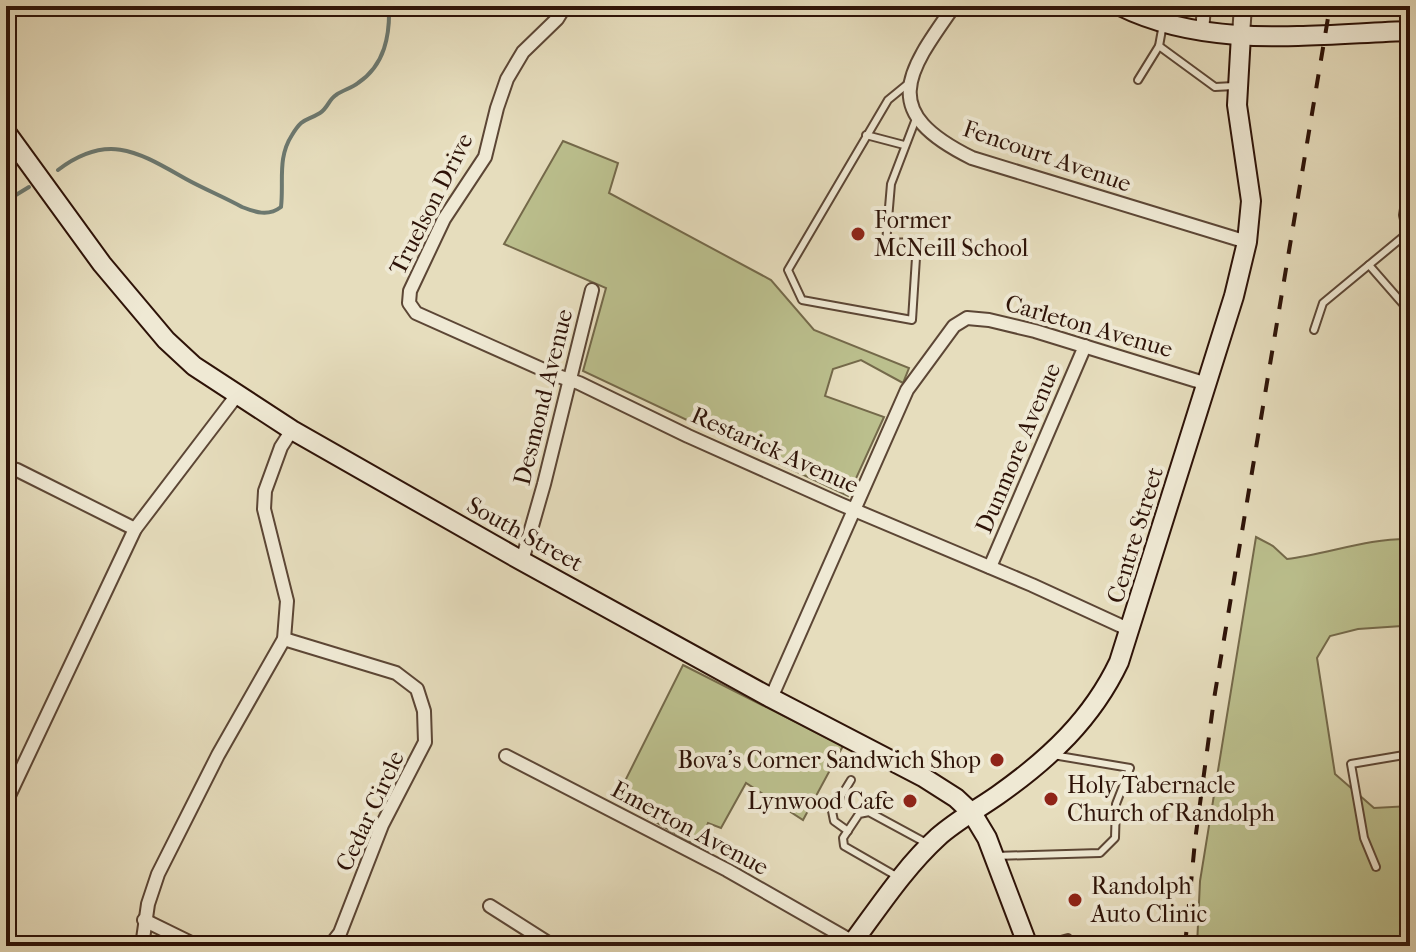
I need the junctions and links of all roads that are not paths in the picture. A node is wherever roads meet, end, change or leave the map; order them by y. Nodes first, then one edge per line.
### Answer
1 (565, 6) edge
2 (954, 6) edge
3 (1120, 6) edge
4 (1204, 6) edge
5 (1243, 6) edge
6 (1163, 24) junction
7 (1410, 31) edge
8 (1202, 33) junction
9 (1241, 35) junction
10 (1159, 46) junction
11 (1138, 80) dead end
12 (910, 82) junction
13 (1237, 86) junction
14 (917, 116) junction
15 (6, 132) edge
16 (866, 135) junction
17 (904, 145) junction
18 (1410, 191) edge
19 (1410, 231) edge
20 (1247, 242) junction
21 (1369, 265) junction
22 (592, 290) dead end
23 (409, 303) joint
24 (1410, 312) edge
25 (1314, 330) dead end
26 (1085, 346) junction
27 (570, 380) junction
28 (1207, 384) junction
29 (237, 395) junction
30 (292, 430) junction
31 (6, 467) edge
32 (853, 510) junction
33 (135, 529) junction
34 (522, 561) junction
35 (990, 567) junction
36 (1130, 630) junction
37 (284, 639) junction
38 (771, 698) junction
39 (1049, 754) junction
40 (1410, 754) edge
41 (506, 756) dead end
42 (851, 780) dead end
43 (6, 802) edge
44 (972, 813) junction
45 (848, 831) junction
46 (930, 845) junction
47 (995, 856) junction
48 (1376, 867) dead end
49 (901, 879) junction
50 (490, 906) dead end
51 (144, 920) junction
52 (851, 944) edge
53 (142, 946) edge
54 (197, 946) edge
55 (330, 946) edge
56 (553, 946) edge
57 (1028, 946) edge
58 (1039, 946) edge
59 (1070, 946) edge

1 - 23 street, Truelson Drive
2 - 12 street
3 - 6 main road
4 - 8 street
5 - 9 street
6 - 8 main road
6 - 10 lane
7 - 9 main road
8 - 9 main road
9 - 13 main road, Centre Street
10 - 11 lane
10 - 13 lane
12 - 14 street
12 - 16 lane
13 - 20 main road, Centre Street
14 - 17 lane
14 - 20 street, Fencourt Avenue
15 - 29 main road, South Street
16 - 17 lane
16 - 17 lane
18 - 19 street
19 - 21 lane
20 - 28 main road, Centre Street
21 - 24 lane
21 - 25 lane
22 - 27 street, Desmond Avenue
23 - 27 street, Restarick Avenue
26 - 28 street, Carleton Avenue
26 - 32 street, Carleton Avenue
26 - 35 street, Dunmore Avenue
27 - 32 street, Restarick Avenue
27 - 34 street, Desmond Avenue
28 - 36 main road, Centre Street
29 - 30 main road, South Street
29 - 33 street
30 - 34 main road, South Street
30 - 37 street
31 - 33 street
32 - 35 street, Restarick Avenue
32 - 38 street
33 - 43 street
34 - 38 main road, South Street
35 - 36 street, Restarick Avenue
36 - 39 main road, Centre Street
37 - 51 street
37 - 55 street, Cedar Circle
38 - 44 main road, South Street
39 - 44 main road, Centre Street
39 - 47 lane
40 - 48 lane
41 - 52 street, Emerton Avenue
42 - 45 lane
44 - 46 main road, Centre Street
44 - 47 main road, South Street
45 - 46 lane
45 - 49 lane
46 - 49 main road, Centre Street
47 - 57 main road, South Street
49 - 52 main road, Centre Street
50 - 56 street
51 - 53 street
51 - 54 street
58 - 59 lane

